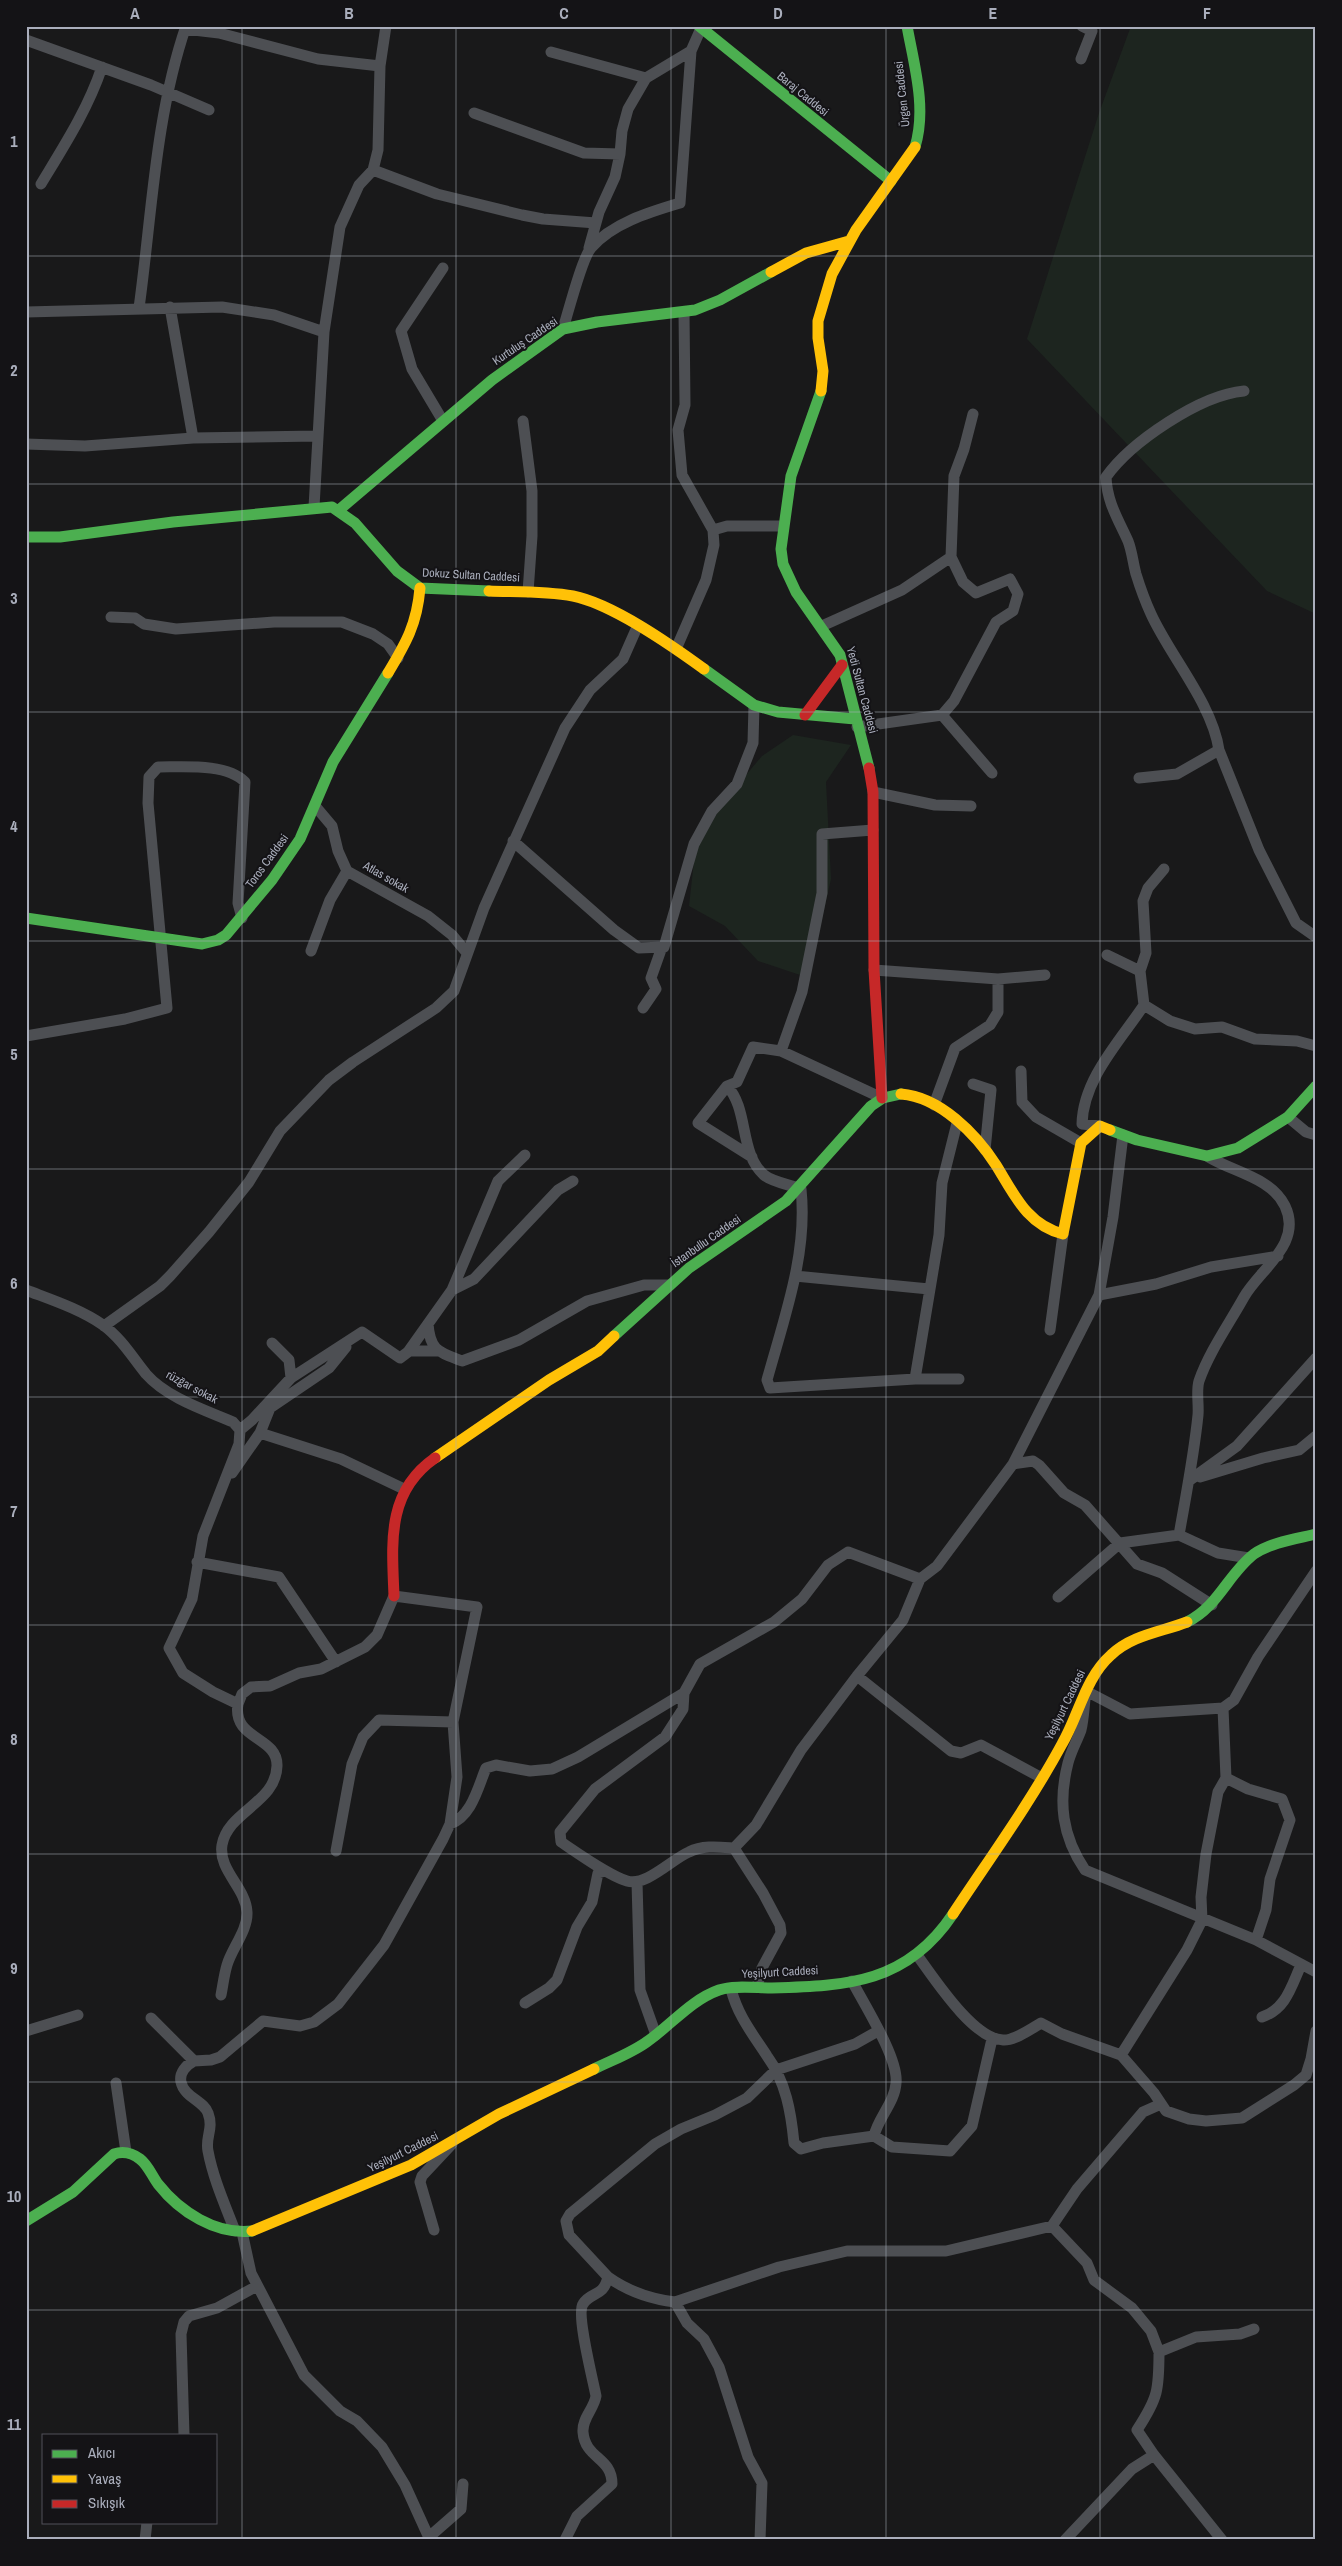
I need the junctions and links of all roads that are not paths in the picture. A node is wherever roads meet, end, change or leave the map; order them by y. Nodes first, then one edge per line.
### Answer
1 (386, 26) edge
2 (907, 26) edge
3 (186, 27) edge
4 (700, 27) edge
5 (1090, 28) edge
6 (26, 40) edge
7 (691, 51) junction
8 (551, 52) dead end
9 (1081, 60) dead end
10 (380, 66) junction
11 (102, 67) junction
12 (646, 78) junction
13 (168, 93) junction
14 (209, 110) dead end
15 (474, 113) dead end
16 (620, 154) junction
17 (373, 170) junction
18 (891, 181) junction
19 (41, 184) dead end
20 (596, 223) junction
21 (849, 241) junction
22 (589, 249) junction
23 (443, 268) dead end
24 (170, 307) junction
25 (139, 308) junction
26 (26, 312) edge
27 (684, 312) junction
28 (564, 329) junction
29 (324, 332) junction
30 (1244, 391) dead end
31 (973, 414) dead end
32 (523, 421) dead end
33 (443, 422) junction
34 (318, 436) junction
35 (193, 438) junction
36 (26, 444) edge
37 (314, 507) junction
38 (339, 510) junction
39 (782, 526) junction
40 (713, 530) junction
41 (26, 537) edge
42 (951, 558) junction
43 (420, 588) junction
44 (528, 592) junction
45 (111, 617) dead end
46 (638, 625) junction
47 (824, 626) junction
48 (676, 649) junction
49 (398, 658) junction
50 (842, 665) junction
51 (754, 705) junction
52 (942, 714) junction
53 (805, 715) junction
54 (856, 723) junction
55 (1219, 750) junction
56 (992, 773) dead end
57 (1139, 778) dead end
58 (873, 792) junction
59 (971, 806) dead end
60 (316, 807) junction
61 (873, 830) junction
62 (513, 841) junction
63 (1164, 869) dead end
64 (347, 871) junction
65 (26, 918) edge
66 (242, 918) junction
67 (160, 936) junction
68 (1316, 937) edge
69 (662, 947) junction
70 (311, 951) dead end
71 (467, 952) junction
72 (1107, 955) dead end
73 (874, 970) junction
74 (1140, 971) junction
75 (1045, 975) dead end
76 (998, 980) junction
77 (1144, 1005) junction
78 (643, 1008) dead end
79 (26, 1036) edge
80 (1316, 1046) edge
81 (781, 1051) junction
82 (1021, 1071) dead end
83 (973, 1084) dead end
84 (727, 1086) junction
85 (1316, 1086) edge
86 (882, 1098) junction
87 (934, 1105) junction
88 (1288, 1117) junction
89 (957, 1123) junction
90 (1100, 1126) junction
91 (1122, 1135) junction
92 (1316, 1135) edge
93 (1081, 1143) junction
94 (985, 1150) junction
95 (525, 1155) dead end
96 (1207, 1156) junction
97 (752, 1157) junction
98 (573, 1181) dead end
99 (801, 1189) junction
100 (1063, 1234) junction
101 (1278, 1256) junction
102 (795, 1276) junction
103 (669, 1285) junction
104 (929, 1289) junction
105 (26, 1290) edge
106 (452, 1290) junction
107 (1099, 1295) junction
108 (428, 1324) junction
109 (104, 1326) junction
110 (1050, 1330) dead end
111 (352, 1339) junction
112 (272, 1343) dead end
113 (409, 1350) junction
114 (438, 1352) junction
115 (1316, 1358) edge
116 (290, 1378) junction
117 (915, 1379) junction
118 (958, 1379) dead end
119 (240, 1430) junction
120 (260, 1433) junction
121 (1316, 1436) edge
122 (1013, 1464) junction
123 (1190, 1480) junction
124 (404, 1489) junction
125 (220, 1490) junction
126 (1186, 1495) junction
127 (1316, 1534) edge
128 (1179, 1535) junction
129 (1120, 1543) junction
130 (1250, 1558) junction
131 (197, 1562) junction
132 (1316, 1571) edge
133 (920, 1579) junction
134 (394, 1596) junction
135 (1058, 1597) dead end
136 (1212, 1604) junction
137 (336, 1662) junction
138 (856, 1676) junction
139 (1086, 1691) junction
140 (684, 1692) junction
141 (238, 1704) junction
142 (1223, 1708) junction
143 (453, 1722) junction
144 (1042, 1778) junction
145 (1226, 1778) junction
146 (450, 1824) junction
147 (734, 1848) junction
148 (336, 1851) dead end
149 (606, 1870) junction
150 (637, 1882) junction
151 (1202, 1920) junction
152 (1256, 1940) junction
153 (917, 1955) junction
154 (1301, 1965) junction
155 (1316, 1972) edge
156 (852, 1981) junction
157 (757, 1987) junction
158 (731, 1988) junction
159 (221, 1995) dead end
160 (525, 2003) dead end
161 (78, 2015) dead end
162 (1262, 2017) dead end
163 (151, 2018) dead end
164 (26, 2031) edge
165 (878, 2031) junction
166 (1316, 2031) edge
167 (656, 2035) junction
168 (992, 2039) junction
169 (1120, 2055) junction
170 (194, 2060) junction
171 (776, 2070) junction
172 (116, 2083) dead end
173 (1161, 2104) junction
174 (874, 2136) junction
175 (454, 2141) junction
176 (126, 2152) junction
177 (26, 2221) edge
178 (1052, 2226) junction
179 (434, 2230) dead end
180 (239, 2231) junction
181 (608, 2277) junction
182 (257, 2286) junction
183 (675, 2302) junction
184 (1254, 2329) dead end
185 (1159, 2352) junction
186 (184, 2434) edge
187 (1154, 2455) junction
188 (463, 2484) dead end
189 (147, 2524) edge
190 (430, 2538) edge
191 (145, 2540) edge
192 (565, 2540) edge
193 (760, 2540) edge
194 (1065, 2540) edge
195 (1222, 2540) edge

1 - 10 street
2 - 18 street, Ürgen Caddesi
3 - 10 street
3 - 13 street
4 - 7 street
4 - 18 street, Baraj Caddesi
5 - 9 street
6 - 11 street
7 - 12 street
7 - 22 street
8 - 12 street
10 - 17 street
11 - 13 street
11 - 19 street
12 - 16 street
13 - 14 street
13 - 25 street
15 - 16 street
16 - 20 street
17 - 20 street
17 - 29 street
18 - 21 street, Yedi Sultan Caddesi
20 - 22 street
21 - 27 street, Kurtuluş Caddesi
21 - 39 street, Yedi Sultan Caddesi
22 - 28 street
23 - 33 street
24 - 25 street
24 - 29 street
24 - 35 street
25 - 26 street
27 - 28 street, Kurtuluş Caddesi
27 - 40 street
28 - 33 street, Kurtuluş Caddesi
29 - 34 street
30 - 55 street
31 - 42 street
32 - 44 street
33 - 38 street, Kurtuluş Caddesi
34 - 35 street
34 - 37 street
35 - 36 street
37 - 38 street
37 - 41 street
38 - 43 street, Dokuz Sultan Caddesi
39 - 40 street
39 - 47 street, Yedi Sultan Caddesi
40 - 48 street
42 - 47 street
42 - 52 street
43 - 44 street, Dokuz Sultan Caddesi
43 - 49 street, Toros Caddesi
44 - 46 street, Dokuz Sultan Caddesi
45 - 49 street
46 - 48 street, Dokuz Sultan Caddesi
46 - 62 street
47 - 50 street, Yedi Sultan Caddesi
48 - 51 street, Dokuz Sultan Caddesi
49 - 60 street, Toros Caddesi
50 - 53 street
50 - 54 street, Yedi Sultan Caddesi
51 - 53 street, Dokuz Sultan Caddesi
51 - 69 street
52 - 54 street
52 - 56 street
53 - 54 street, Dokuz Sultan Caddesi
54 - 58 street, Yedi Sultan Caddesi
55 - 57 street
55 - 68 street
58 - 59 street
58 - 61 street, Yedi Sultan Caddesi
60 - 64 street, Atlas sokak
60 - 66 street, Toros Caddesi
61 - 73 street, Yedi Sultan Caddesi
61 - 81 street
62 - 69 street
62 - 71 street
63 - 74 street
64 - 70 street
64 - 71 street, Atlas sokak
65 - 67 street, Toros Caddesi
66 - 67 street, Toros Caddesi
66 - 67 street
67 - 79 street
69 - 78 street
71 - 109 street
72 - 74 street
73 - 76 street
73 - 86 street, Yedi Sultan Caddesi
74 - 77 street
75 - 76 street
76 - 87 street
77 - 80 street
77 - 90 street
81 - 84 street
81 - 86 street
82 - 93 street
83 - 94 street
84 - 97 street
84 - 97 street
85 - 88 street
86 - 87 street
86 - 99 street, İstanbullu Caddesi
87 - 89 street
88 - 92 street
88 - 96 street
89 - 94 street
89 - 104 street
90 - 91 street
90 - 93 street
91 - 96 street
91 - 107 street
93 - 100 street
94 - 100 street
95 - 106 street
96 - 101 street
97 - 99 street
98 - 106 street
99 - 102 street
99 - 103 street, İstanbullu Caddesi
100 - 110 street
101 - 107 street
101 - 126 street
102 - 104 street
102 - 117 street
103 - 114 street
103 - 124 street, İstanbullu Caddesi
104 - 117 street
105 - 109 street, rüzğar sokak
106 - 108 street
107 - 122 street
108 - 113 street
108 - 114 street
109 - 119 street, rüzğar sokak
111 - 113 street
111 - 116 street
111 - 120 street
112 - 116 street
113 - 114 street
115 - 123 street
116 - 119 street
117 - 118 street
119 - 125 street
120 - 124 street
120 - 125 street
121 - 123 street
122 - 129 street
122 - 133 street
123 - 126 street
124 - 134 street, İstanbullu Caddesi
125 - 131 street
126 - 128 street
127 - 130 street, Yeşilyurt Caddesi
128 - 129 street
128 - 130 street
129 - 135 street
129 - 136 street
130 - 136 street, Yeşilyurt Caddesi
131 - 137 street
131 - 141 street
132 - 142 street
133 - 138 street
133 - 140 street
134 - 137 street
134 - 143 street
136 - 139 street, Yeşilyurt Caddesi
137 - 141 street
138 - 144 street
138 - 147 street
139 - 142 street
139 - 144 street, Yeşilyurt Caddesi
139 - 151 street
140 - 146 street
140 - 149 street
141 - 159 street
142 - 145 street
143 - 146 street
143 - 148 street
144 - 153 street, Yeşilyurt Caddesi
145 - 151 street
145 - 152 street
146 - 170 street
147 - 150 street
147 - 157 street
149 - 150 street
149 - 160 street
150 - 167 street
151 - 152 street
151 - 169 street
152 - 154 street
153 - 156 street, Yeşilyurt Caddesi
153 - 168 street
154 - 155 street
154 - 162 street
156 - 157 street, Yeşilyurt Caddesi
156 - 165 street
157 - 158 street, Yeşilyurt Caddesi
158 - 167 street, Yeşilyurt Caddesi
158 - 171 street
161 - 164 street
163 - 170 street
165 - 171 street
165 - 174 street
166 - 173 street
167 - 175 street, Yeşilyurt Caddesi
168 - 169 street
168 - 174 street
169 - 173 street
170 - 180 street
171 - 174 street
171 - 181 street
172 - 176 street
173 - 178 street
175 - 179 street
175 - 180 street, Yeşilyurt Caddesi
176 - 177 street
176 - 180 street
178 - 183 street
178 - 185 street
180 - 182 street
181 - 183 street
181 - 192 street
182 - 186 street
182 - 190 street
183 - 193 street
184 - 185 street
185 - 187 street
187 - 194 street
187 - 195 street
188 - 190 street
189 - 191 street

